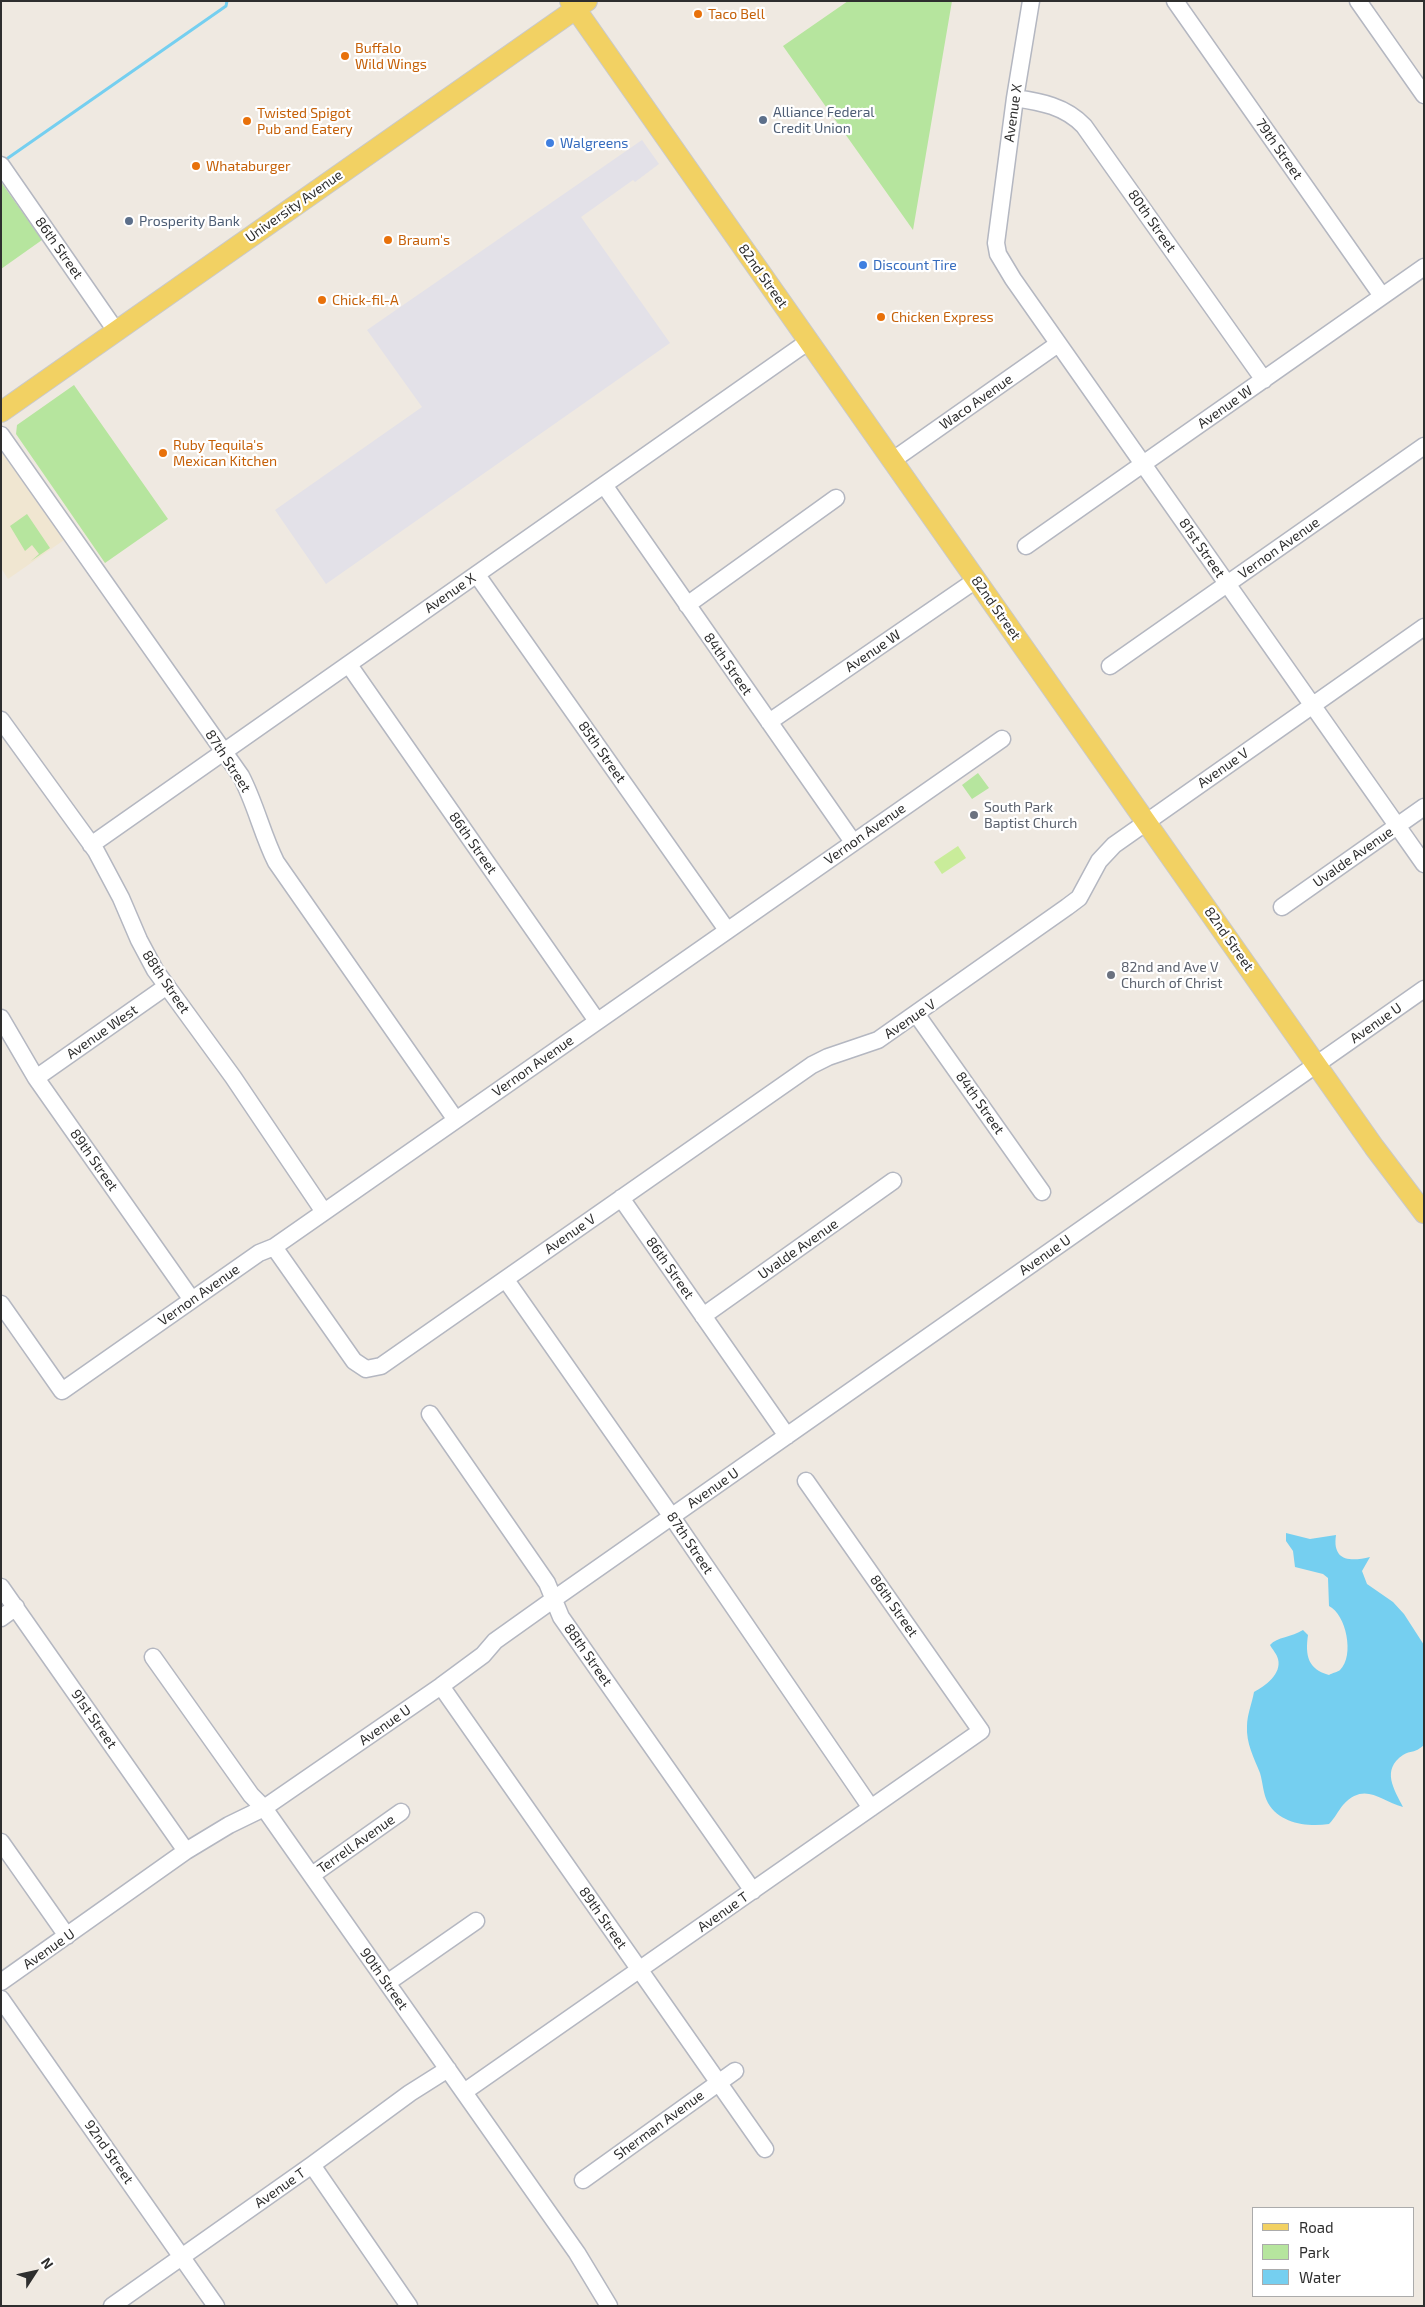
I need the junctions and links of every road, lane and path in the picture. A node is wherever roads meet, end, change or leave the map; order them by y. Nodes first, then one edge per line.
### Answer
1 (1031, 1) edge
2 (1175, 1) edge
3 (1358, 1) edge
4 (578, 4) edge
5 (1424, 94) edge
6 (1015, 98) junction
7 (1, 165) edge
8 (998, 226) joint
9 (1424, 267) edge
10 (1382, 296) junction
11 (116, 331) junction
12 (809, 341) junction
13 (1058, 344) junction
14 (1264, 380) junction
15 (1, 412) edge
16 (1, 435) edge
17 (1424, 446) edge
18 (893, 460) junction
19 (1143, 464) junction
20 (604, 486) junction
21 (836, 498) dead end
22 (1026, 546) dead end
23 (477, 575) junction
24 (976, 580) junction
25 (1227, 585) junction
26 (687, 605) junction
27 (1424, 628) edge
28 (349, 665) junction
29 (1110, 666) dead end
30 (1312, 706) junction
31 (1, 720) edge
32 (769, 722) junction
33 (1002, 738) dead end
34 (224, 752) junction
35 (1424, 807) edge
36 (1146, 821) junction
37 (1397, 826) junction
38 (853, 842) junction
39 (91, 845) junction
40 (1424, 864) edge
41 (1282, 907) dead end
42 (727, 930) junction
43 (167, 986) junction
44 (1424, 989) edge
45 (917, 1015) junction
46 (1, 1018) edge
47 (598, 1021) junction
48 (1317, 1064) junction
49 (36, 1078) junction
50 (456, 1120) junction
51 (894, 1182) dead end
52 (1042, 1192) dead end
53 (621, 1198) junction
54 (324, 1212) junction
55 (1424, 1213) edge
56 (274, 1247) junction
57 (506, 1280) junction
58 (192, 1300) junction
59 (1, 1304) edge
60 (703, 1316) junction
61 (430, 1414) dead end
62 (787, 1436) junction
63 (806, 1480) dead end
64 (672, 1517) junction
65 (1, 1587) edge
66 (554, 1599) junction
67 (16, 1608) junction
68 (1, 1618) edge
69 (153, 1657) dead end
70 (441, 1686) junction
71 (981, 1731) joint
72 (264, 1808) junction
73 (871, 1808) junction
74 (401, 1812) dead end
75 (1, 1842) edge
76 (186, 1851) junction
77 (312, 1876) junction
78 (753, 1890) junction
79 (476, 1920) dead end
80 (67, 1936) junction
81 (639, 1970) junction
82 (1, 1982) edge
83 (387, 1983) junction
84 (1, 1999) edge
85 (448, 2069) junction
86 (736, 2071) dead end
87 (718, 2083) junction
88 (464, 2092) junction
89 (765, 2149) dead end
90 (312, 2166) junction
91 (583, 2180) dead end
92 (182, 2257) junction
93 (112, 2306) edge
94 (216, 2306) edge
95 (409, 2306) edge
96 (609, 2306) edge

1 - 6 street, Avenue X
2 - 10 street, 79th Street
3 - 5 street
4 - 11 main road, University Avenue
4 - 12 main road, 82nd Street
6 - 8 street, Avenue X
6 - 14 street, 80th Street
7 - 11 street, 86th Street
8 - 13 street, 81st Street
9 - 10 street, Avenue W
10 - 14 street, Avenue W
11 - 15 main road, University Avenue
12 - 18 main road, 82nd Street
12 - 20 street, Avenue X
13 - 18 street, Waco Avenue
13 - 19 street, 81st Street
14 - 19 street, Avenue W
16 - 34 street, 87th Street
17 - 25 street, Vernon Avenue
18 - 24 main road, 82nd Street
19 - 22 street, Avenue W
19 - 25 street, 81st Street
20 - 23 street, Avenue X
20 - 26 street, 84th Street
21 - 26 street
23 - 28 street, Avenue X
23 - 42 street, 85th Street
24 - 32 street, Avenue W
24 - 36 main road, 82nd Street
25 - 29 street, Vernon Avenue
25 - 30 street, 81st Street
26 - 32 street, 84th Street
27 - 30 street, Avenue V
28 - 34 street, Avenue X
28 - 47 street, 86th Street
30 - 36 street, Avenue V
30 - 37 street, 81st Street
31 - 39 street, 88th Street
32 - 38 street, 84th Street
33 - 38 street, Vernon Avenue
34 - 39 street, Avenue X
34 - 50 street, 87th Street
35 - 37 street, Uvalde Avenue
36 - 45 street, Avenue V
36 - 48 main road, 82nd Street
37 - 40 street, 81st Street
37 - 41 street, Uvalde Avenue
38 - 42 street, Vernon Avenue
39 - 43 street, 88th Street
42 - 47 street, Vernon Avenue
43 - 49 street, Avenue West
43 - 54 street, 88th Street
44 - 48 street, Avenue U
45 - 52 street, 84th Street
45 - 53 street, Avenue V
46 - 49 street, 89th Street
47 - 50 street, Vernon Avenue
48 - 55 main road, 82nd Street
48 - 62 street, Avenue U
49 - 58 street, 89th Street
50 - 54 street, Vernon Avenue
51 - 60 street, Uvalde Avenue
53 - 57 street, Avenue V
53 - 60 street, 86th Street
54 - 56 street, Vernon Avenue
56 - 57 street, Avenue V
56 - 58 street, Vernon Avenue
57 - 64 street, 87th Street
58 - 59 street, Vernon Avenue
60 - 62 street, 86th Street
61 - 66 street, 88th Street
62 - 64 street, Avenue U
63 - 71 street, 86th Street
64 - 66 street, Avenue U
64 - 73 street, 87th Street
65 - 67 street, 91st Street
66 - 70 street, Avenue U
66 - 78 street, 88th Street
67 - 68 street
67 - 76 street, 91st Street
69 - 72 street, 90th Street
70 - 72 street, Avenue U
70 - 81 street, 89th Street
71 - 73 street, Avenue T
72 - 76 street, Avenue U
72 - 77 street, 90th Street
73 - 78 street, Avenue T
74 - 77 street, Terrell Avenue
75 - 80 street
76 - 80 street, Avenue U
77 - 83 street, 90th Street
78 - 81 street, Avenue T
79 - 83 street
80 - 82 street, Avenue U
81 - 87 street, 89th Street
81 - 88 street, Avenue T
83 - 85 street, 90th Street
84 - 92 street, 92nd Street
85 - 88 street, 90th Street
85 - 90 street, Avenue T
86 - 87 street, Sherman Avenue
87 - 89 street, 89th Street
87 - 91 street, Sherman Avenue
88 - 96 street, 90th Street
90 - 92 street, Avenue T
90 - 95 street
92 - 93 street, Avenue T
92 - 94 street, 92nd Street

